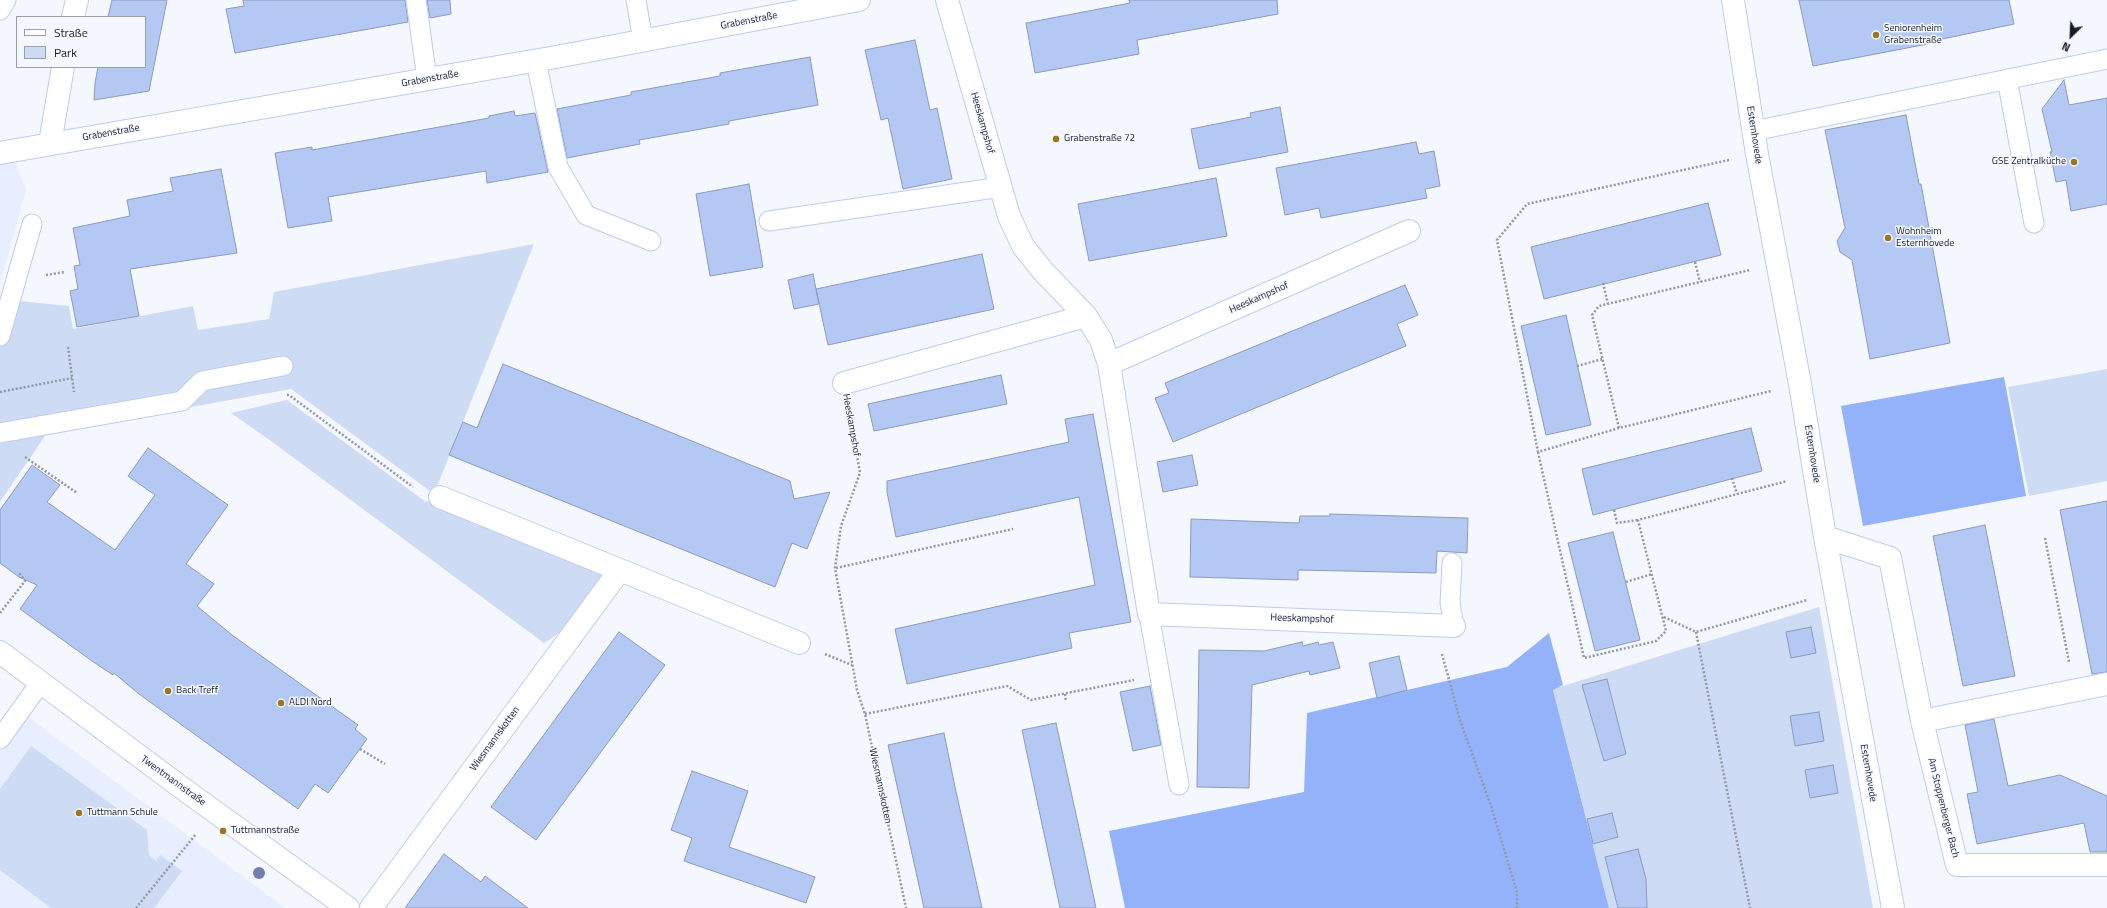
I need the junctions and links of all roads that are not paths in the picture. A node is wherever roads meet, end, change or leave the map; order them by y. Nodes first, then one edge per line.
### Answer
1 (6, 0) edge
2 (77, 0) edge
3 (416, 0) edge
4 (636, 0) edge
5 (859, 0) edge
6 (947, 0) edge
7 (1733, 0) edge
8 (0, 10) edge
9 (73, 16) edge
10 (643, 41) junction
11 (2107, 59) edge
12 (536, 61) junction
13 (63, 68) edge
14 (427, 79) junction
15 (2007, 79) junction
16 (1753, 131) junction
17 (50, 143) junction
18 (0, 153) edge
19 (1001, 187) junction
20 (769, 221) dead end
21 (2034, 223) dead end
22 (32, 224) dead end
23 (1409, 231) dead end
24 (651, 241) dead end
25 (1086, 316) junction
26 (0, 336) edge
27 (1109, 364) junction
28 (283, 366) dead end
29 (844, 383) road end
30 (0, 433) edge
31 (440, 497) road end
32 (1825, 537) junction
33 (1452, 563) dead end
34 (620, 570) junction
35 (1149, 614) junction
36 (1444, 625) joint
37 (799, 643) dead end
38 (0, 652) edge
39 (41, 682) junction
40 (2107, 684) edge
41 (1922, 721) junction
42 (0, 739) edge
43 (1179, 785) dead end
44 (2107, 865) edge
45 (348, 908) edge
46 (371, 908) edge
47 (1893, 908) edge

1 - 8 lane
2 - 9 street
3 - 14 lane
4 - 10 lane
5 - 10 street, Grabenstraße
6 - 19 street, Heeskampshof
7 - 16 street, Esternhovede
10 - 12 street, Grabenstraße
11 - 15 lane
12 - 14 street, Grabenstraße
12 - 24 lane
13 - 17 street
14 - 17 street, Grabenstraße
15 - 16 lane
15 - 21 lane
16 - 32 street, Esternhovede
17 - 18 street, Grabenstraße
19 - 20 lane
19 - 25 street, Heeskampshof
22 - 26 lane
23 - 27 street, Heeskampshof
25 - 27 street, Heeskampshof
25 - 29 street, Heeskampshof
27 - 35 street, Heeskampshof
28 - 30 lane
31 - 34 street
32 - 41 street, Am Stoppenberger Bach
32 - 47 street, Esternhovede
33 - 36 lane
34 - 37 street
34 - 46 street, Wiesmannskotten
35 - 36 street, Heeskampshof
35 - 43 lane, Heeskampshof
38 - 39 street, Twentmannstraße
39 - 42 lane
39 - 45 street, Twentmannstraße
40 - 41 street
41 - 44 street, Am Stoppenberger Bach

